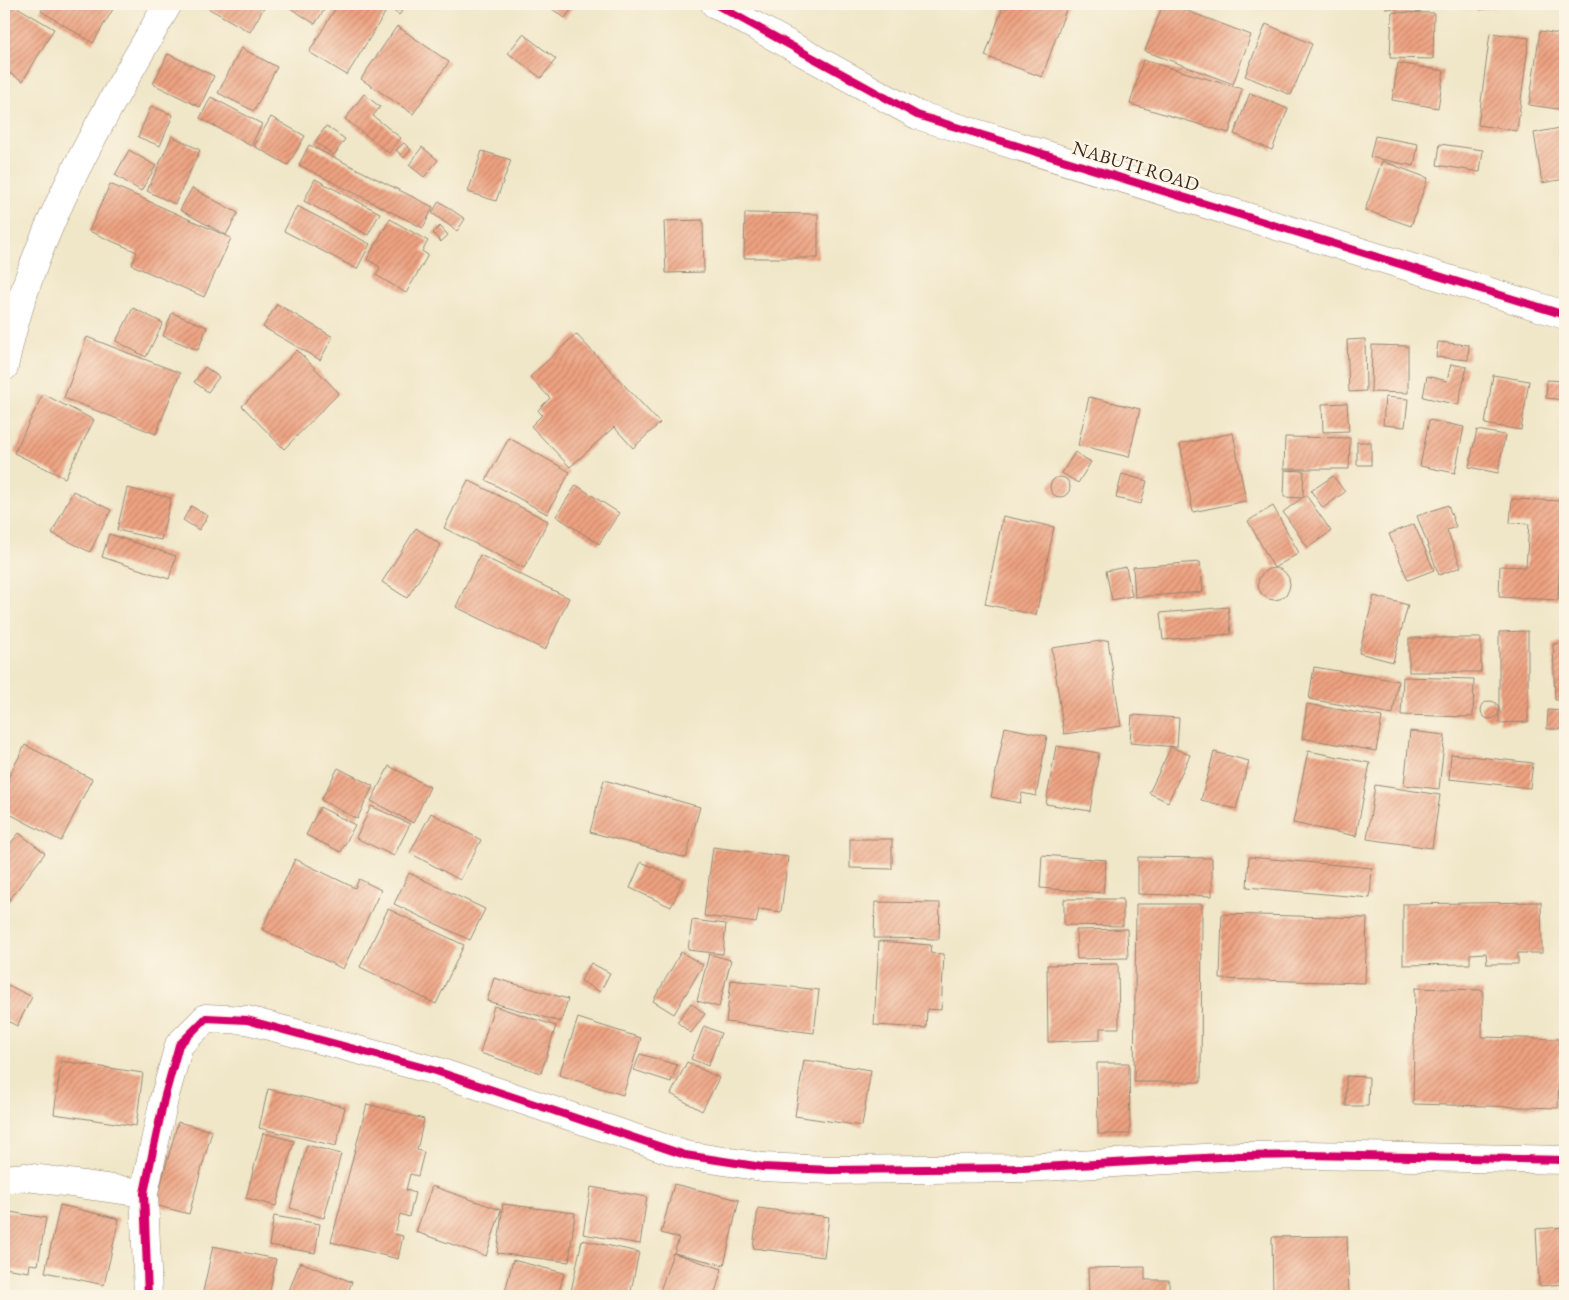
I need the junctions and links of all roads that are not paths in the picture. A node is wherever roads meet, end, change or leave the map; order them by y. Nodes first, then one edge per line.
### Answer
1 (168, 4) edge
2 (716, 4) edge
3 (1565, 315) edge
4 (4, 367) edge
5 (1565, 1160) edge
6 (4, 1179) edge
7 (144, 1193) junction
8 (148, 1296) edge

1 - 4 street
2 - 3 street, NABUTI ROAD
5 - 7 street
6 - 7 street
7 - 8 street

